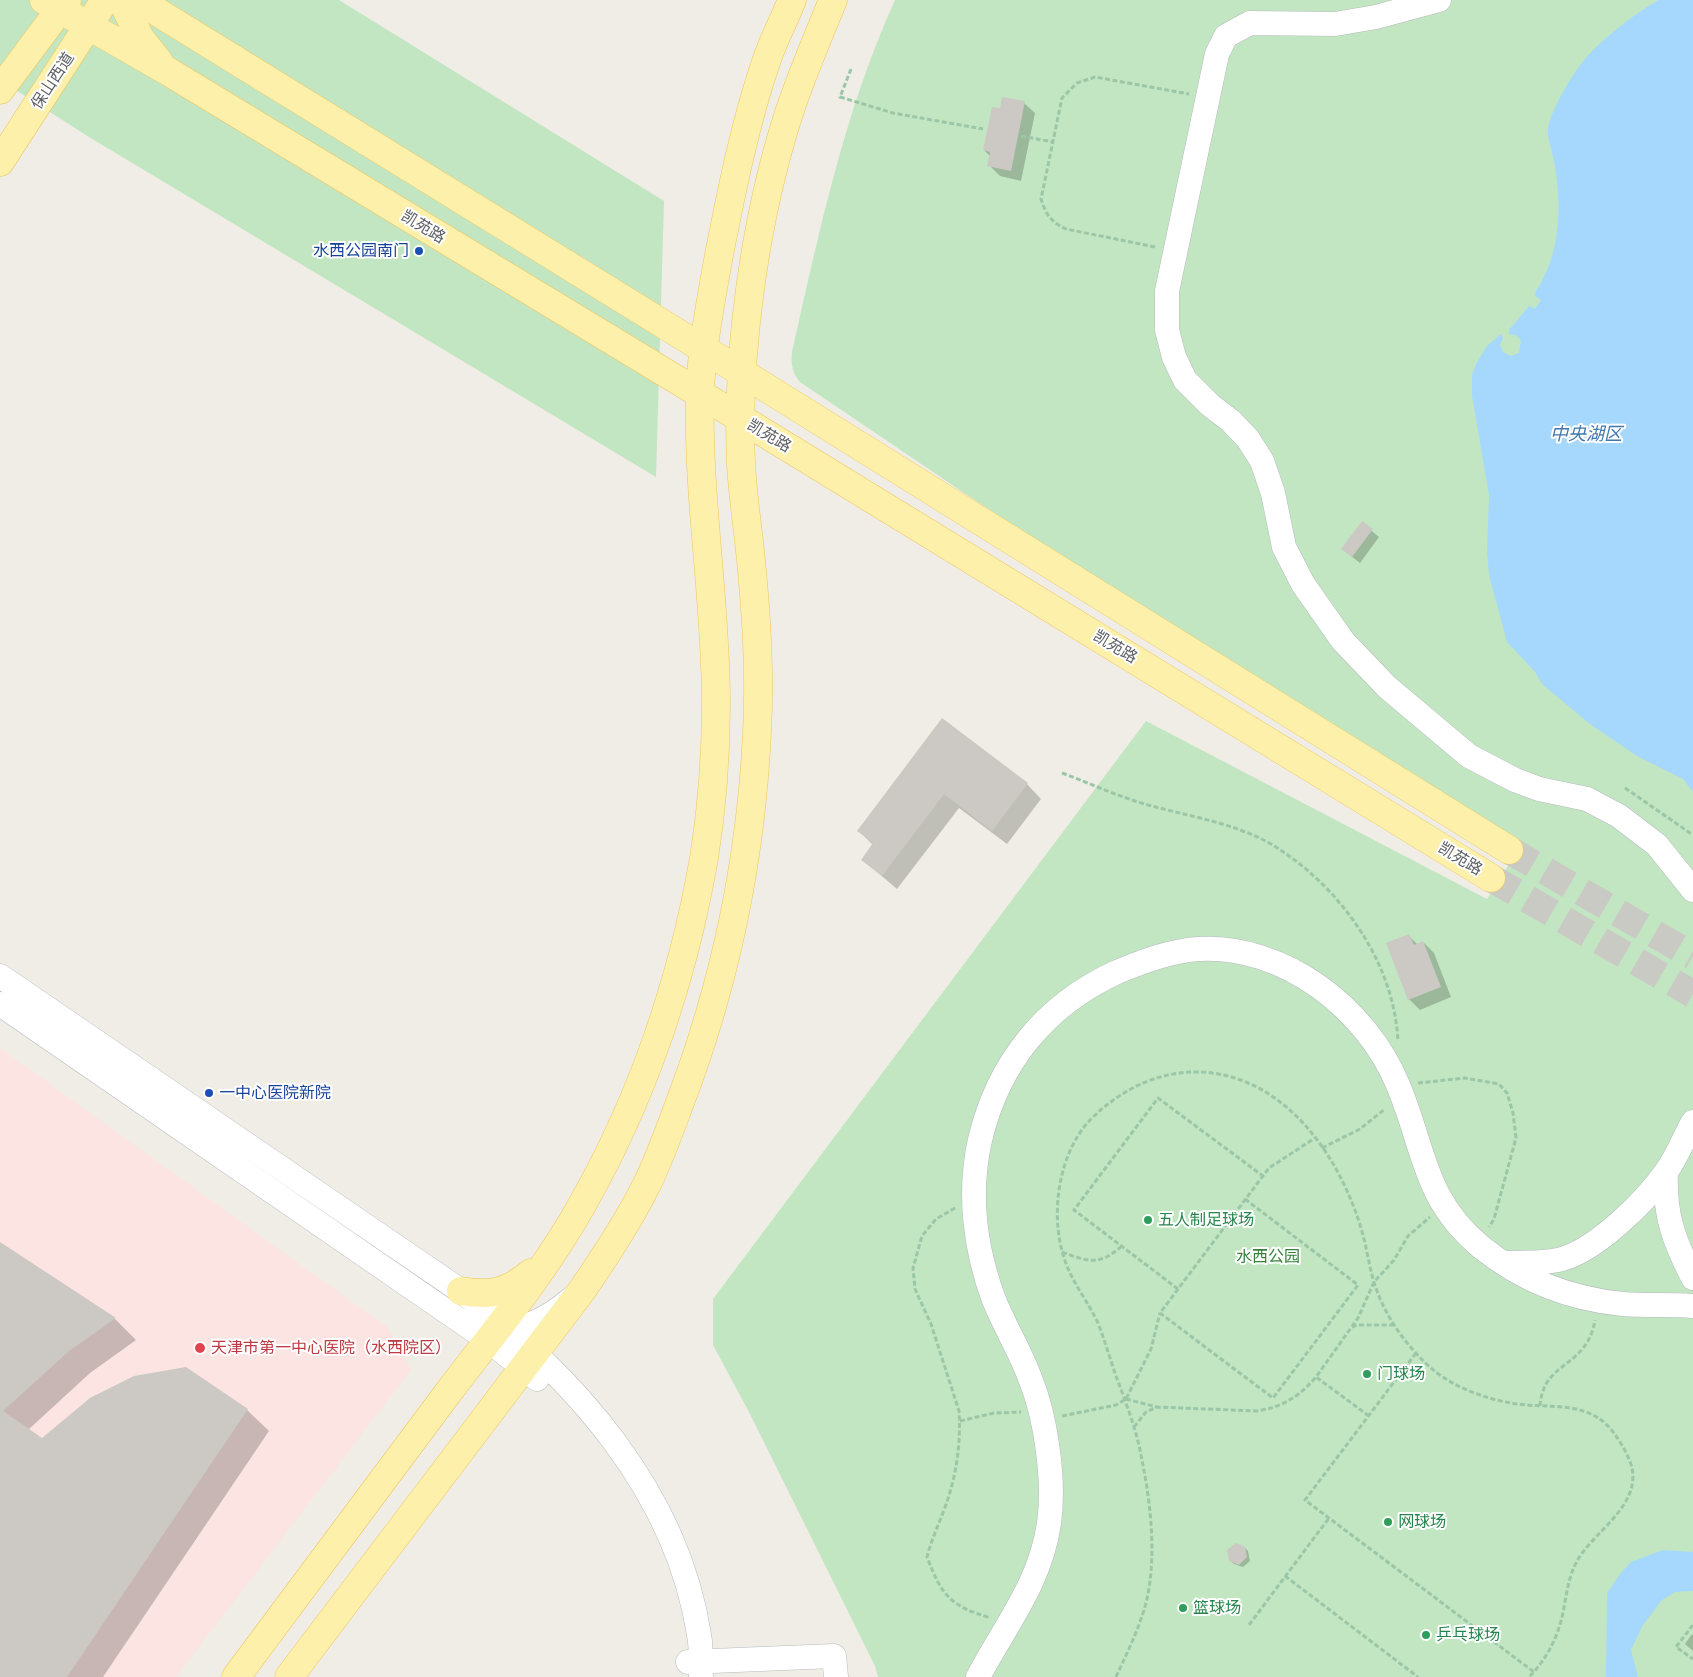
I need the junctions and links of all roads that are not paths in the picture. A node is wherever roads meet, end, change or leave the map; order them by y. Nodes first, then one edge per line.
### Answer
1 (105, 0) edge
2 (122, 0) edge
3 (138, 0) edge
4 (165, 0) edge
5 (792, 0) edge
6 (834, 0) edge
7 (1439, 0) edge
8 (57, 3) edge
9 (88, 27) junction
10 (196, 36) junction
11 (168, 72) junction
12 (0, 90) edge
13 (0, 162) edge
14 (641, 312) junction
15 (703, 348) junction
16 (636, 356) junction
17 (741, 372) junction
18 (706, 392) junction
19 (740, 418) junction
20 (741, 467) junction
21 (701, 470) junction
22 (1509, 850) tunnel mouth
23 (1491, 878) tunnel mouth
24 (1693, 890) edge
25 (0, 976) edge
26 (0, 1004) edge
27 (1693, 1122) edge
28 (1666, 1172) junction
29 (546, 1261) junction
30 (1505, 1263) junction
31 (1693, 1278) edge
32 (583, 1289) junction
33 (456, 1303) junction
34 (1693, 1306) edge
35 (499, 1331) junction
36 (528, 1360) junction
37 (784, 1668) edge
38 (694, 1670) edge
39 (236, 1677) edge
40 (288, 1677) edge
41 (836, 1677) edge
42 (978, 1677) edge

1 - 9 main road, 保山西道
2 - 11 main road
3 - 10 main road, 凯苑路
4 - 10 main road
5 - 15 main road
6 - 17 main road
7 - 24 street
8 - 9 main road, 凯苑路
8 - 12 main road
9 - 11 main road, 凯苑路
9 - 13 main road, 保山西道
10 - 14 main road, 凯苑路
11 - 16 main road, 凯苑路
14 - 15 main road, 凯苑路
14 - 18 main road
15 - 17 main road, 凯苑路
15 - 18 main road
16 - 18 main road, 凯苑路
16 - 21 main road
17 - 19 main road
17 - 22 main road, 凯苑路
18 - 19 main road, 凯苑路
18 - 20 main road
18 - 21 main road
19 - 20 main road
19 - 23 main road, 凯苑路
20 - 32 main road
21 - 29 main road
25 - 33 street
26 - 33 street
27 - 28 street
28 - 30 street
28 - 31 street
29 - 33 main road
29 - 35 main road
30 - 34 street
30 - 42 street
32 - 35 street
32 - 36 main road
33 - 35 street
35 - 36 street
35 - 39 main road
36 - 38 street
36 - 40 main road
37 - 38 street
37 - 41 street

